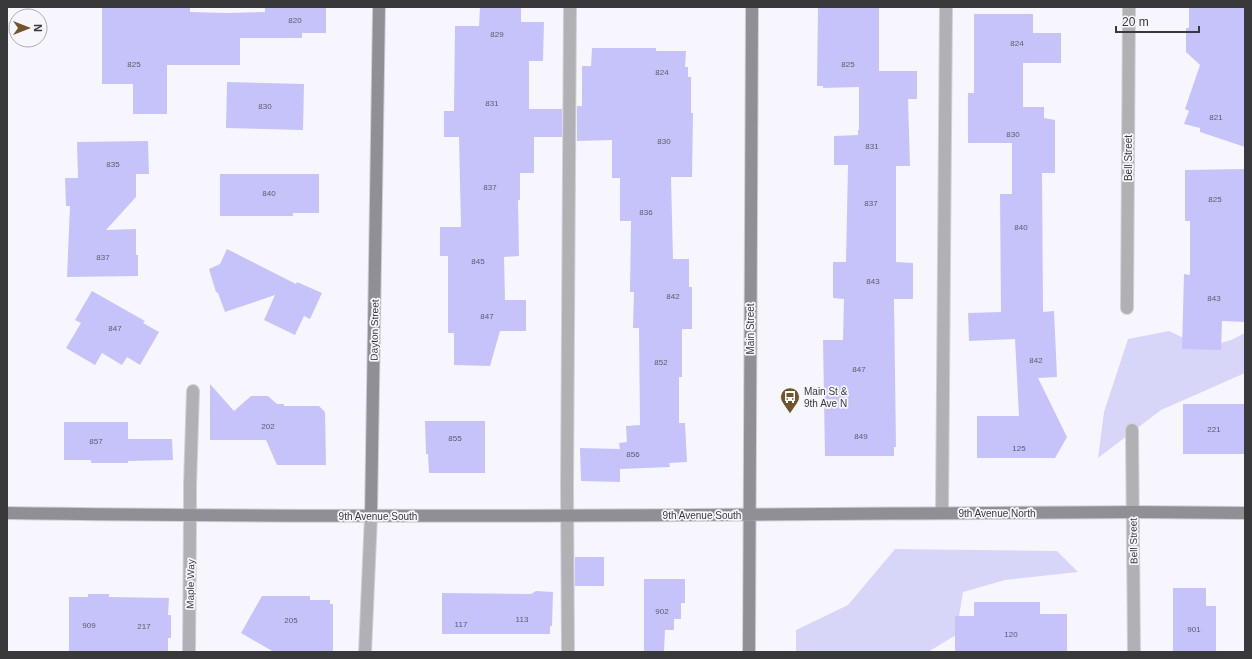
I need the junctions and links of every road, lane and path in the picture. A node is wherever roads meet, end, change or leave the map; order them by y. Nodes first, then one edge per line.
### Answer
1 (379, 7) edge
2 (570, 7) edge
3 (752, 7) edge
4 (946, 7) edge
5 (1129, 7) edge
6 (1128, 308) dead end
7 (193, 391) dead end
8 (1132, 430) dead end
9 (1132, 512) junction
10 (7, 513) edge
11 (942, 513) junction
12 (1245, 513) edge
13 (749, 514) junction
14 (190, 516) junction
15 (371, 516) junction
16 (567, 516) junction
17 (189, 652) edge
18 (365, 652) edge
19 (568, 652) edge
20 (749, 652) edge
21 (1134, 652) edge

1 - 15 main road, Dayton Street
2 - 16 street
3 - 13 main road, Main Street
4 - 11 street
5 - 6 street, Bell Street
7 - 14 street, Maple Way
8 - 9 street, Bell Street
9 - 11 main road, 9th Avenue North
9 - 12 main road, 9th Avenue North
9 - 21 street, Bell Street
10 - 14 main road, 9th Avenue South
11 - 13 main road, 9th Avenue North
13 - 16 main road, 9th Avenue South
13 - 20 main road, Main Street
14 - 15 main road, 9th Avenue South
14 - 17 street, Maple Way
15 - 16 main road, 9th Avenue South
15 - 18 street, Dayton Street
16 - 19 street

